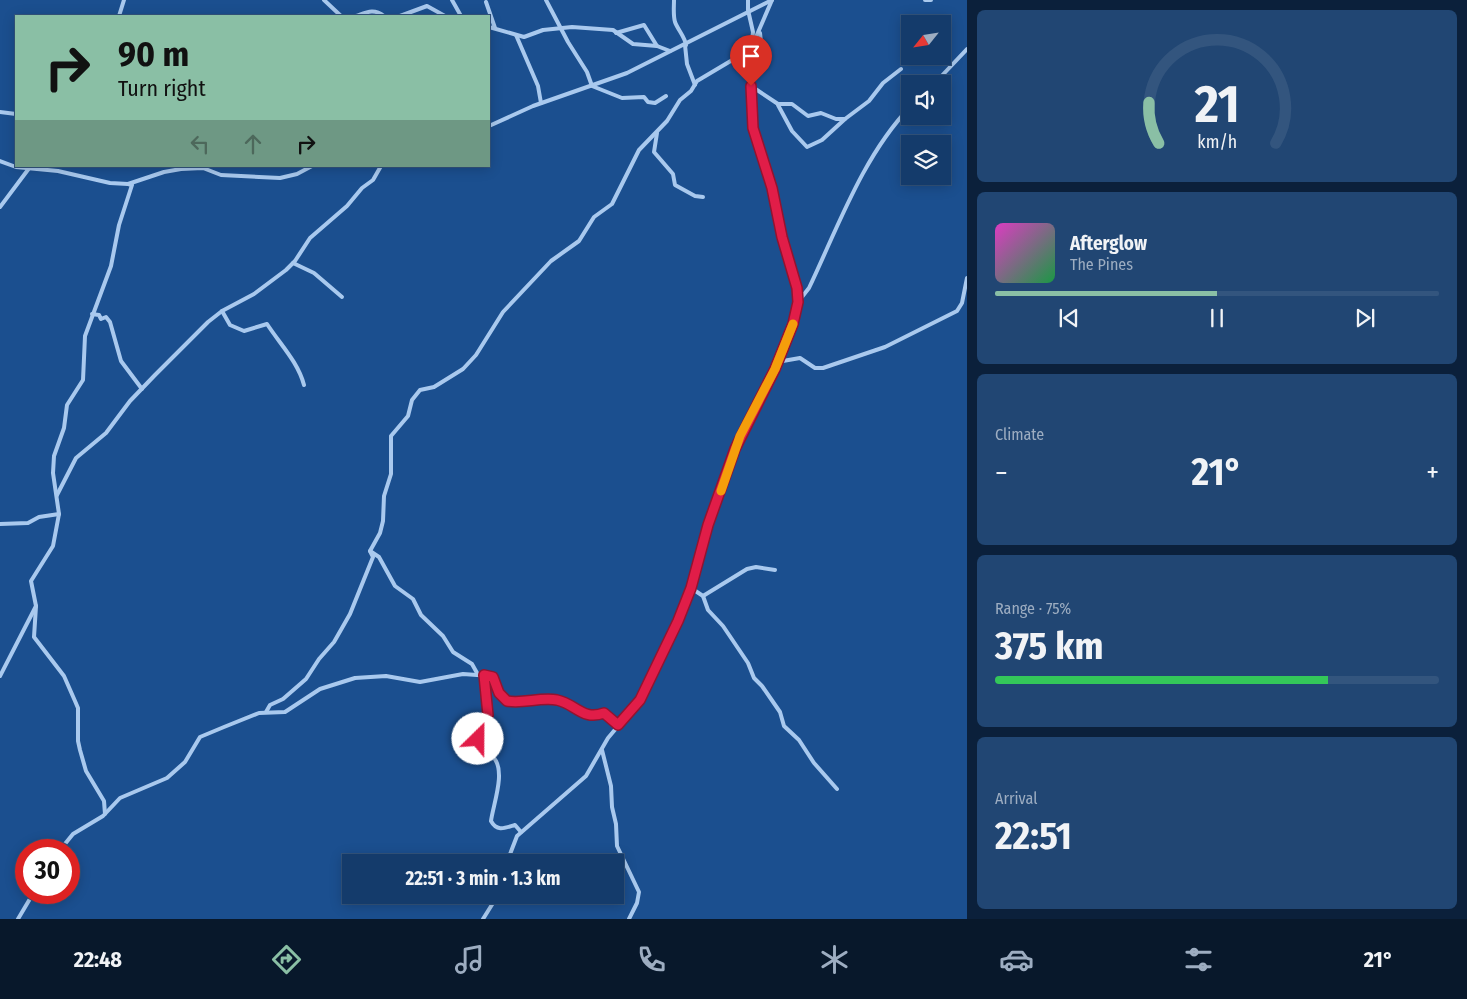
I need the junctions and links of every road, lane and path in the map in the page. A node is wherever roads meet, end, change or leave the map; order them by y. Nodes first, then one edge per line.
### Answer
1 (124, 0) edge
2 (324, 0) edge
3 (452, 0) edge
4 (546, 0) edge
5 (674, 0) edge
6 (748, 0) edge
7 (772, 0) edge
8 (925, 0) edge
9 (931, 0) edge
10 (486, 2) dead end
11 (748, 10) junction
12 (119, 15) edge
13 (340, 15) edge
14 (359, 15) edge
15 (382, 15) edge
16 (403, 15) edge
17 (443, 15) edge
18 (461, 15) edge
19 (490, 27) edge
20 (495, 28) junction
21 (561, 30) junction
22 (616, 33) junction
23 (760, 33) junction
24 (515, 35) junction
25 (684, 45) junction
26 (657, 46) junction
27 (752, 47) junction
28 (967, 49) edge
29 (670, 51) junction
30 (762, 51) dead end
31 (750, 54) junction
32 (901, 69) dead end
33 (942, 75) edge
34 (695, 85) junction
35 (592, 86) junction
36 (751, 86) junction
37 (666, 96) dead end
38 (541, 103) junction
39 (778, 104) junction
40 (0, 112) edge
41 (15, 114) edge
42 (901, 116) edge
43 (845, 119) junction
44 (490, 126) edge
45 (659, 130) junction
46 (0, 161) edge
47 (15, 164) edge
48 (310, 167) edge
49 (380, 167) edge
50 (30, 168) edge
51 (128, 184) junction
52 (702, 197) dead end
53 (0, 207) edge
54 (293, 263) junction
55 (967, 278) edge
56 (342, 297) dead end
57 (798, 302) junction
58 (222, 312) junction
59 (92, 314) junction
60 (778, 362) junction
61 (304, 385) dead end
62 (142, 389) junction
63 (57, 495) junction
64 (59, 514) junction
65 (0, 524) edge
66 (370, 551) junction
67 (775, 570) dead end
68 (691, 588) junction
69 (703, 596) junction
70 (36, 606) junction
71 (477, 673) junction
72 (484, 675) junction
73 (0, 676) edge
74 (266, 712) junction
75 (618, 725) junction
76 (602, 750) junction
77 (837, 789) dead end
78 (105, 814) junction
79 (521, 832) junction
80 (69, 839) edge
81 (510, 854) edge
82 (27, 904) edge
83 (492, 904) edge
84 (18, 919) edge
85 (483, 919) edge
86 (629, 919) edge

1 - 12 street
2 - 13 street
3 - 18 street
4 - 21 street
5 - 25 street
6 - 11 street
7 - 11 street
7 - 23 street
8 - 9 street
10 - 20 street
11 - 25 street
11 - 27 street
14 - 15 street
16 - 17 street
19 - 20 street
20 - 24 street
21 - 22 street
21 - 24 street
21 - 35 street
22 - 26 street
22 - 26 street
23 - 27 street
23 - 30 street
24 - 38 street
25 - 29 street
25 - 34 street
26 - 29 street
27 - 31 street
28 - 33 street
29 - 35 street
31 - 34 street
31 - 36 street
32 - 43 street
34 - 45 street
35 - 37 street
35 - 38 street
36 - 39 street
36 - 57 street
38 - 44 street
39 - 43 street
39 - 43 street
40 - 41 street
42 - 57 street
45 - 52 street
45 - 66 street
46 - 47 street
48 - 51 street
49 - 54 street
50 - 51 street
50 - 53 street
51 - 59 street
54 - 56 street
54 - 58 street
55 - 60 street
57 - 60 street
58 - 61 street
58 - 62 street
59 - 62 street
59 - 63 street
60 - 68 street
62 - 63 street
63 - 64 street
64 - 65 street
64 - 70 street
66 - 71 street
66 - 74 street
67 - 69 street
68 - 69 street
68 - 75 street
69 - 77 street
70 - 73 street
70 - 78 street
71 - 72 street
71 - 74 street
72 - 75 street
72 - 79 street
74 - 78 street
75 - 76 street
76 - 79 street
76 - 86 street
78 - 80 street
79 - 81 street
82 - 84 street
83 - 85 street

